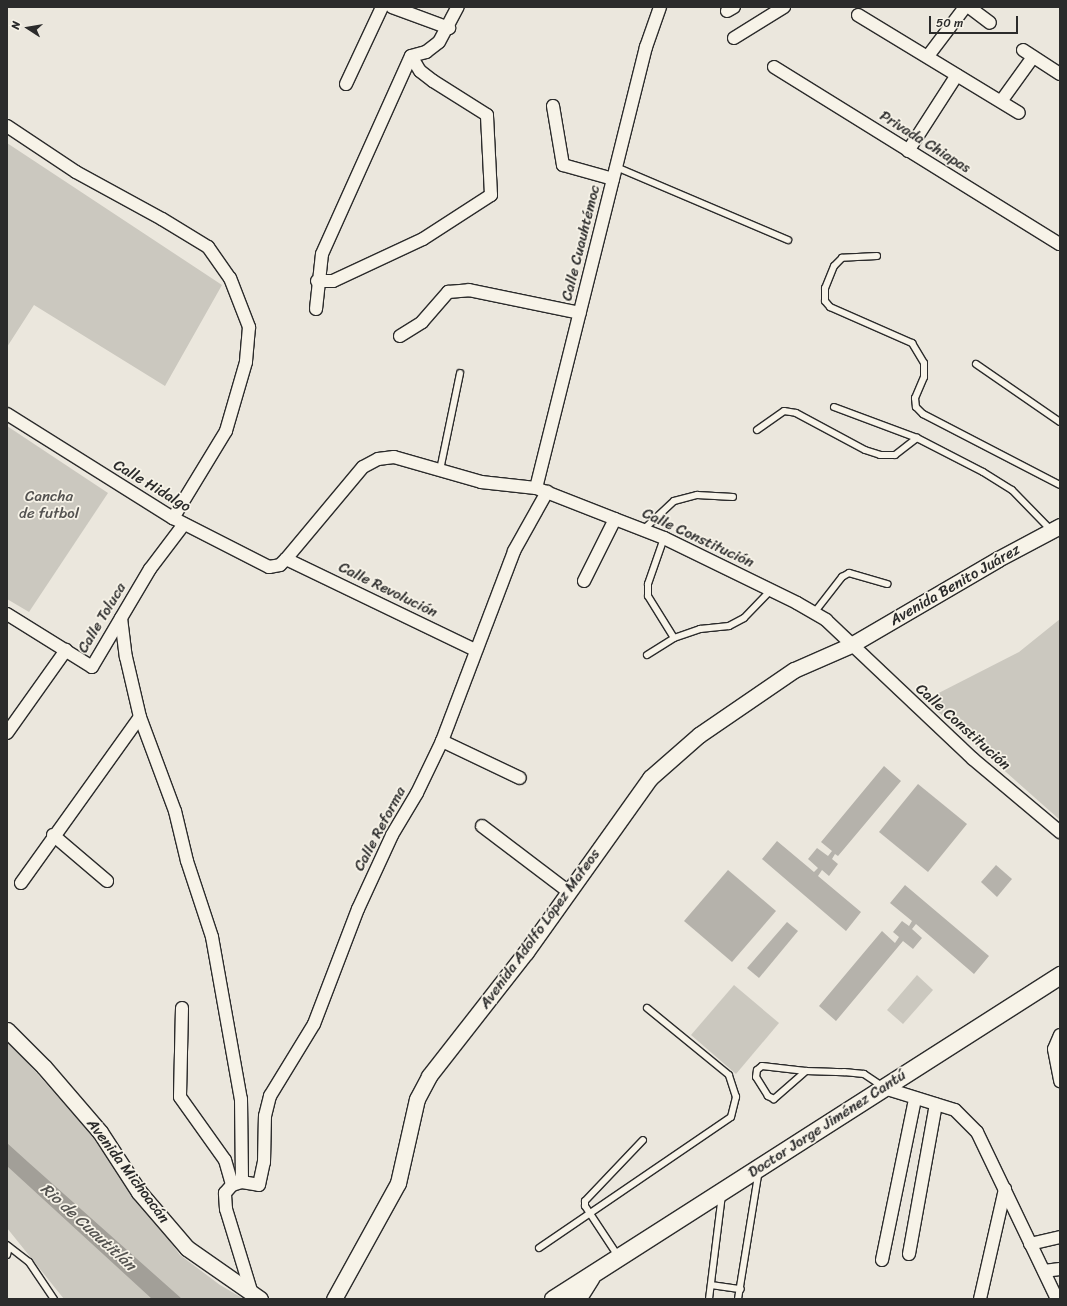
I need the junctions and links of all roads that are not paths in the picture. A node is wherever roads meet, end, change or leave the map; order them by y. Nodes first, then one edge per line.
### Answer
1 (382, 7) edge
2 (392, 7) edge
3 (458, 7) edge
4 (660, 7) edge
5 (784, 7) edge
6 (965, 7) edge
7 (969, 7) edge
8 (858, 15) dead end
9 (990, 23) dead end
10 (448, 28) junction
11 (734, 38) dead end
12 (411, 56) junction
13 (928, 56) junction
14 (774, 67) dead end
15 (1060, 74) edge
16 (957, 75) junction
17 (346, 84) dead end
18 (1002, 100) junction
19 (554, 106) dead end
20 (1019, 113) dead end
21 (7, 126) edge
22 (908, 151) junction
23 (615, 173) junction
24 (788, 240) dead end
25 (1060, 244) edge
26 (877, 256) dead end
27 (318, 281) junction
28 (316, 309) dead end
29 (580, 313) junction
30 (400, 336) dead end
31 (976, 364) dead end
32 (460, 373) dead end
33 (834, 406) dead end
34 (7, 414) edge
35 (1060, 422) edge
36 (757, 430) dead end
37 (917, 438) junction
38 (440, 470) junction
39 (1060, 485) edge
40 (542, 490) junction
41 (733, 497) dead end
42 (173, 518) junction
43 (615, 519) junction
44 (184, 524) junction
45 (1056, 529) edge
46 (643, 530) junction
47 (664, 538) junction
48 (286, 559) junction
49 (584, 581) dead end
50 (887, 584) dead end
51 (771, 590) junction
52 (814, 613) junction
53 (7, 614) edge
54 (121, 618) junction
55 (674, 638) junction
56 (851, 645) junction
57 (66, 650) junction
58 (475, 650) junction
59 (647, 655) dead end
60 (140, 717) junction
61 (7, 733) edge
62 (442, 741) junction
63 (520, 778) dead end
64 (482, 826) dead end
65 (1060, 832) edge
66 (53, 835) junction
67 (107, 881) dead end
68 (21, 883) dead end
69 (568, 892) junction
70 (1060, 975) edge
71 (182, 1008) dead end
72 (647, 1008) dead end
73 (7, 1030) edge
74 (1060, 1035) edge
75 (806, 1071) junction
76 (1060, 1081) edge
77 (884, 1088) junction
78 (915, 1099) junction
79 (936, 1104) junction
80 (643, 1140) dead end
81 (760, 1167) junction
82 (237, 1184) junction
83 (1004, 1189) junction
84 (723, 1191) junction
85 (591, 1214) junction
86 (1060, 1237) edge
87 (1030, 1244) junction
88 (8, 1246) edge
89 (539, 1248) dead end
90 (909, 1254) dead end
91 (7, 1255) edge
92 (619, 1257) junction
93 (882, 1260) dead end
94 (1060, 1268) edge
95 (1044, 1271) junction
96 (593, 1274) junction
97 (711, 1285) junction
98 (741, 1289) junction
99 (256, 1296) edge
100 (1058, 1298) edge
101 (54, 1299) edge
102 (334, 1299) edge
103 (552, 1299) edge
104 (577, 1299) edge
105 (709, 1299) edge
106 (738, 1299) edge
107 (980, 1299) edge

1 - 17 street
2 - 10 street
3 - 10 street
4 - 23 street, Calle Cuauhtémoc
5 - 11 street
6 - 13 street
7 - 9 street
8 - 13 street
10 - 12 street
12 - 27 street
12 - 27 street
13 - 16 street
14 - 22 street, Privada Chiapas
15 - 18 street
16 - 18 street
16 - 22 street
18 - 20 street
19 - 23 street
21 - 42 street
22 - 25 street, Privada Chiapas
23 - 24 lane
23 - 29 street, Calle Cuauhtémoc
26 - 39 lane
27 - 28 street
29 - 30 street
29 - 40 street, Calle Cuauhtémoc
31 - 35 lane
32 - 38 lane
33 - 37 lane
34 - 42 street, Calle Hidalgo
36 - 37 lane
37 - 45 lane
38 - 40 street, Calle Constitución
38 - 48 street, Calle Constitución
40 - 43 street, Calle Constitución
40 - 58 street, Calle Reforma
41 - 46 lane
42 - 44 street, Calle Hidalgo
43 - 46 street, Calle Constitución
43 - 49 street
44 - 48 street, Calle Hidalgo
44 - 54 street, Calle Toluca
45 - 56 street, Avenida Benito Juárez
46 - 47 street, Calle Constitución
47 - 51 street, Calle Constitución
47 - 55 lane
48 - 58 street, Calle Revolución
50 - 52 lane
51 - 52 street, Calle Constitución
51 - 55 lane
52 - 56 street, Calle Constitución
53 - 57 street, Calle Toluca
54 - 57 street, Calle Toluca
54 - 60 street
55 - 59 lane
56 - 65 street, Calle Constitución
56 - 69 street, Avenida Adolfo López Mateos
57 - 61 street
58 - 62 street, Calle Reforma
60 - 66 street
60 - 82 street
62 - 63 street
62 - 82 street, Calle Reforma
64 - 69 street
66 - 67 street
66 - 68 street
69 - 102 street, Avenida Adolfo López Mateos
70 - 77 main road, Doctor Jorge Jiménez Cantú
71 - 82 street
72 - 85 lane
73 - 99 street, Avenida Michoacán
74 - 76 street
75 - 75 lane
75 - 77 lane
77 - 78 street
77 - 81 main road, Doctor Jorge Jiménez Cantú
78 - 79 street
78 - 93 street
79 - 83 street
79 - 90 street
80 - 85 lane
81 - 84 main road, Doctor Jorge Jiménez Cantú
81 - 98 lane
82 - 99 street
83 - 87 street
83 - 107 street
84 - 92 main road, Doctor Jorge Jiménez Cantú
84 - 97 lane
85 - 89 lane
85 - 92 lane
86 - 87 street
87 - 95 street
88 - 91 lane
88 - 101 lane
92 - 96 main road, Doctor Jorge Jiménez Cantú
94 - 95 street
95 - 100 street
96 - 103 main road, Doctor Jorge Jiménez Cantú
96 - 104 main road
97 - 98 lane
97 - 105 lane
98 - 106 lane

